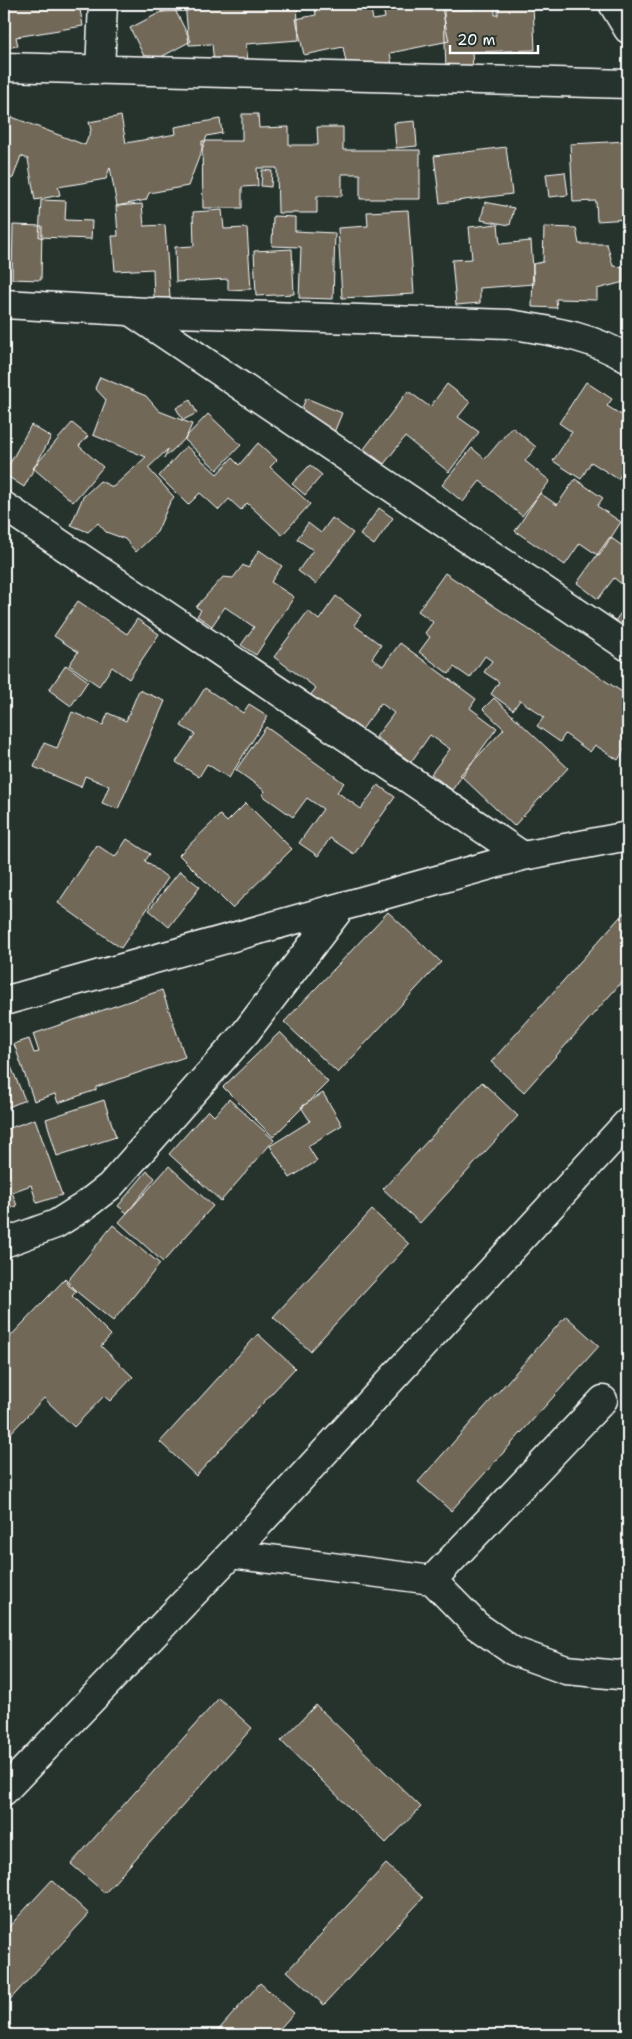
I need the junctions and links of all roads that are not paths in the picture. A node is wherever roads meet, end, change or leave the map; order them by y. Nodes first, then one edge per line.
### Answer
1 (102, 4) edge
2 (614, 4) edge
3 (628, 29) edge
4 (4, 68) edge
5 (100, 70) junction
6 (628, 84) edge
7 (4, 304) edge
8 (130, 311) junction
9 (628, 359) edge
10 (4, 506) edge
11 (628, 647) edge
12 (628, 836) edge
13 (522, 856) junction
14 (341, 907) junction
15 (4, 1001) edge
16 (628, 1122) edge
17 (4, 1243) edge
18 (603, 1400) dead end
19 (231, 1554) junction
20 (432, 1580) junction
21 (628, 1673) edge
22 (4, 1791) edge

1 - 5 street
2 - 3 street
4 - 5 street
5 - 6 street
7 - 8 street
8 - 9 street
8 - 11 street
10 - 13 street
12 - 13 street
13 - 14 street
14 - 15 street
14 - 17 street
16 - 19 street
18 - 20 street
19 - 20 street
19 - 22 street
20 - 21 street

